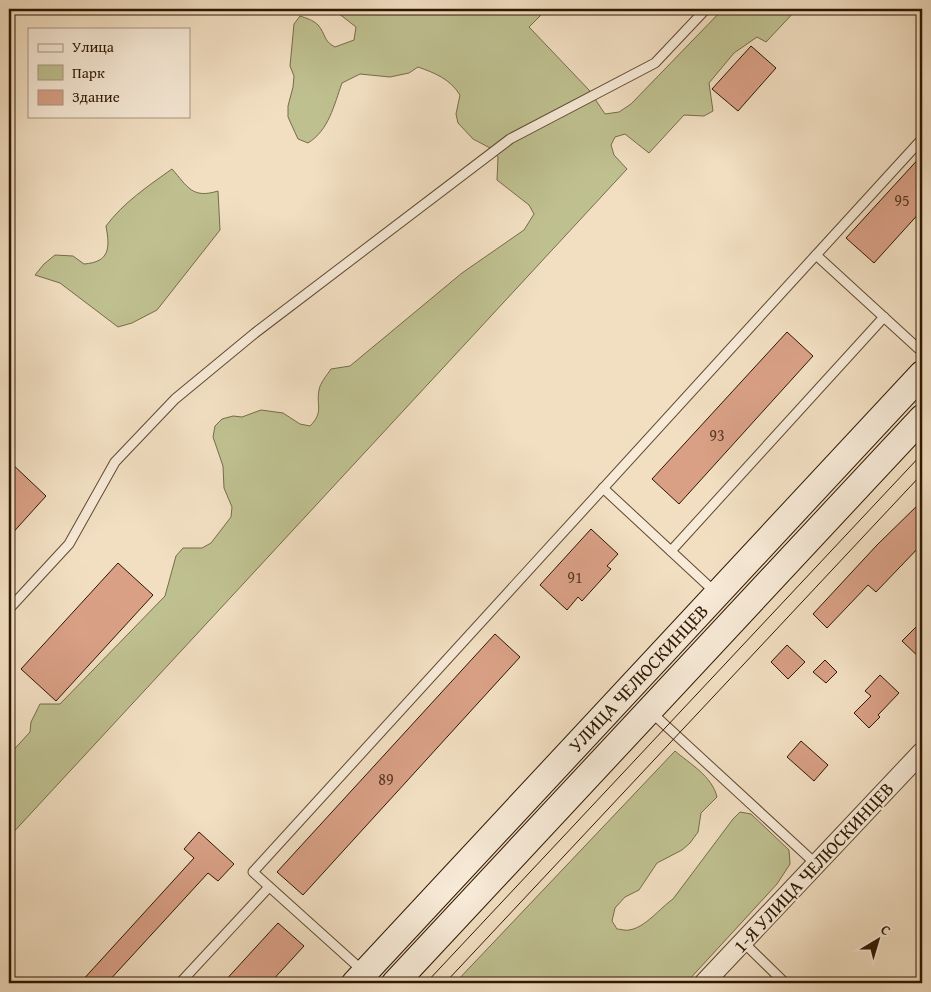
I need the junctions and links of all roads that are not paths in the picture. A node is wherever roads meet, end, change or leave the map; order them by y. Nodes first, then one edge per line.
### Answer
1 (706, 9) edge
2 (922, 139) edge
3 (816, 255) junction
4 (884, 317) junction
5 (922, 352) edge
6 (922, 374) edge
7 (922, 418) edge
8 (603, 488) junction
9 (671, 551) junction
10 (717, 594) junction
11 (9, 609) edge
12 (739, 614) junction
13 (627, 690) junction
14 (649, 711) junction
15 (922, 752) edge
16 (816, 864) junction
17 (268, 887) junction
18 (743, 942) junction
19 (360, 978) edge
20 (180, 983) edge
21 (395, 983) edge
22 (704, 983) edge
23 (785, 983) edge

1 - 11 lane
2 - 3 lane
3 - 4 lane
3 - 8 lane
4 - 5 lane
4 - 9 lane
6 - 10 main road, УЛИЦА ЧЕЛЮСКИНЦЕВ
7 - 12 main road, УЛИЦА ЧЕЛЮСКИНЦЕВ
8 - 9 lane
8 - 17 lane
9 - 10 lane
10 - 12 main road
10 - 13 main road, УЛИЦА ЧЕЛЮСКИНЦЕВ
12 - 14 main road, УЛИЦА ЧЕЛЮСКИНЦЕВ
13 - 14 main road
13 - 19 main road, УЛИЦА ЧЕЛЮСКИНЦЕВ
14 - 16 lane
14 - 21 main road, УЛИЦА ЧЕЛЮСКИНЦЕВ
15 - 16 street, 1-Я УЛИЦА ЧЕЛЮСКИНЦЕВ
16 - 18 street, 1-Я УЛИЦА ЧЕЛЮСКИНЦЕВ
17 - 19 lane
17 - 20 lane
18 - 22 street, 1-Я УЛИЦА ЧЕЛЮСКИНЦЕВ
18 - 23 lane

